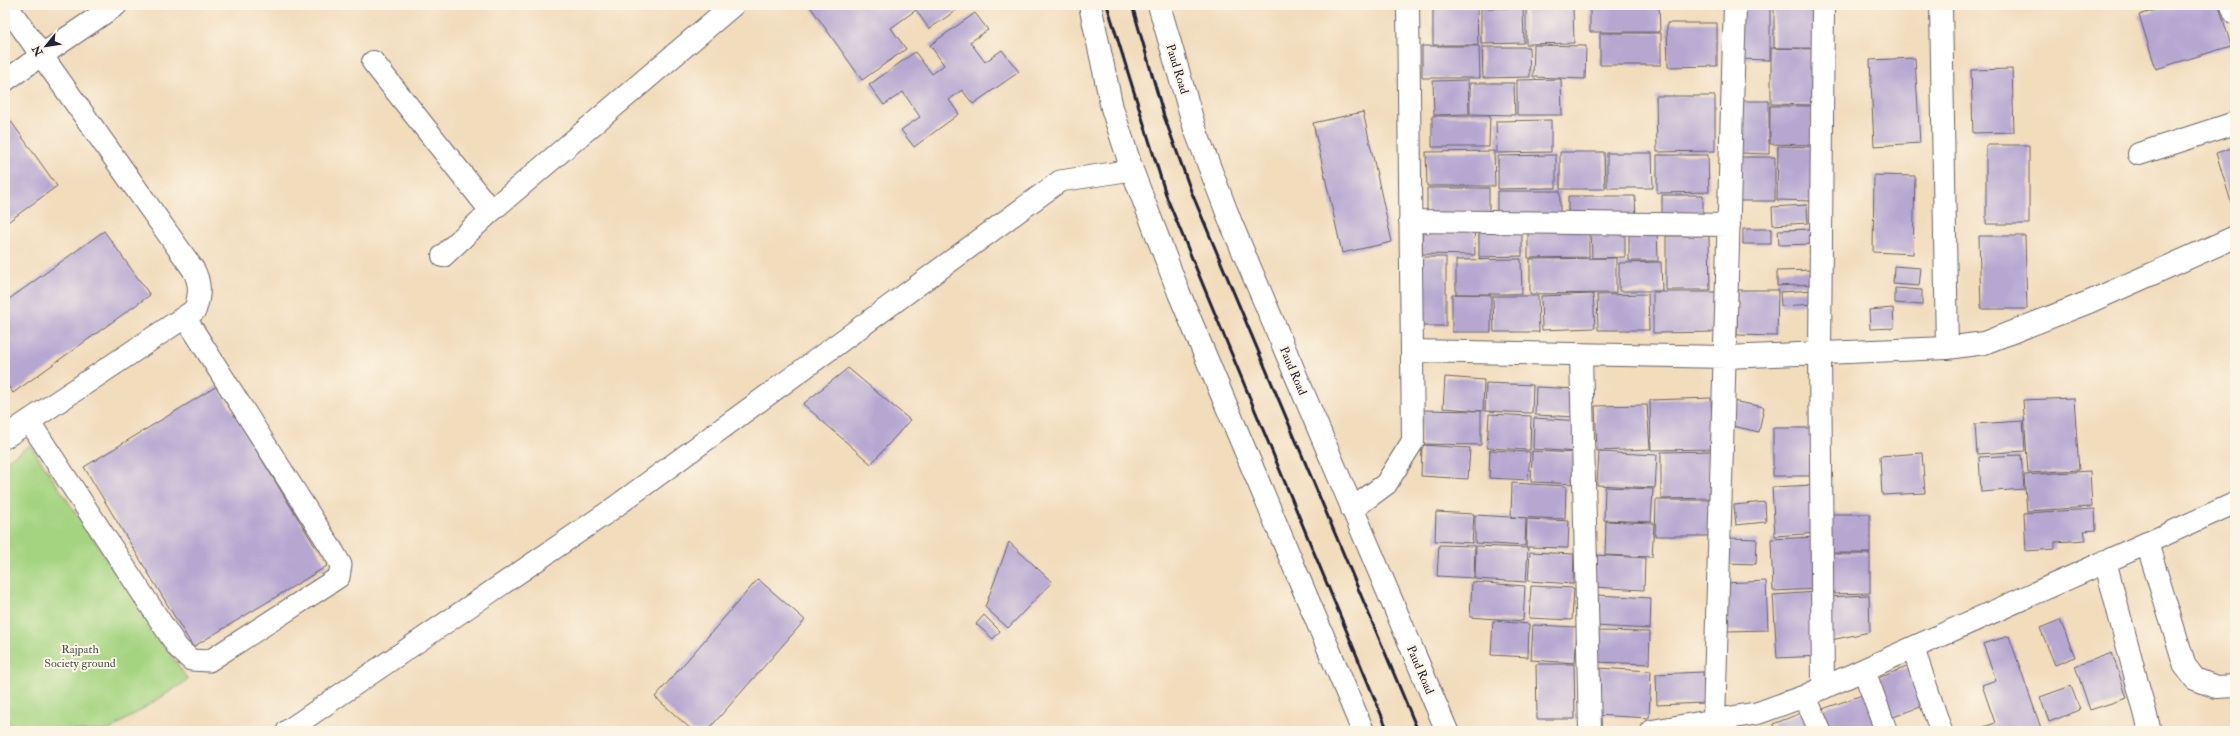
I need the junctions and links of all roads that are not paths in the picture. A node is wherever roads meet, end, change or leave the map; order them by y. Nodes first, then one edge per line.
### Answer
1 (6, 5) edge
2 (116, 5) edge
3 (733, 5) edge
4 (1090, 5) edge
5 (1159, 5) edge
6 (1408, 5) edge
7 (1735, 5) edge
8 (1823, 5) edge
9 (1941, 5) edge
10 (2232, 5) edge
11 (2235, 13) edge
12 (42, 55) junction
13 (373, 62) dead end
14 (5, 80) edge
15 (2235, 123) edge
16 (2139, 154) dead end
17 (1132, 170) junction
18 (491, 211) junction
19 (1410, 221) junction
20 (1729, 225) junction
21 (2235, 237) edge
22 (443, 256) dead end
23 (185, 317) junction
24 (1947, 348) junction
25 (1412, 351) junction
26 (1820, 353) junction
27 (1581, 355) junction
28 (1726, 357) junction
29 (29, 421) junction
30 (5, 437) edge
31 (2235, 503) edge
32 (1352, 509) junction
33 (2147, 543) junction
34 (2105, 561) junction
35 (1913, 648) junction
36 (1864, 670) junction
37 (2235, 686) edge
38 (1814, 692) junction
39 (1714, 721) junction
40 (286, 731) edge
41 (1363, 731) edge
42 (1446, 731) edge
43 (1590, 731) edge
44 (1652, 731) edge
45 (1820, 731) edge
46 (1886, 731) edge
47 (1941, 731) edge
48 (2150, 731) edge

1 - 12 street
2 - 12 street
3 - 18 street
4 - 17 street
5 - 32 street, Paud Road
6 - 19 street
7 - 20 street
8 - 26 street
9 - 24 street
10 - 11 street
12 - 14 lane
12 - 23 street
13 - 18 street
15 - 16 street
17 - 40 lane
17 - 41 street
18 - 22 street
19 - 20 street
19 - 25 street
20 - 28 street
21 - 24 street
23 - 29 street
23 - 29 lane
24 - 26 street
25 - 27 street
25 - 32 street
26 - 28 street
26 - 38 street
27 - 28 street
27 - 43 street
28 - 39 street
29 - 30 street
31 - 33 lane
32 - 42 street, Paud Road
33 - 34 street
33 - 37 street
34 - 35 street
34 - 48 street
35 - 36 street
35 - 47 street
36 - 38 street
36 - 46 street
38 - 39 street
38 - 45 street
39 - 44 street

